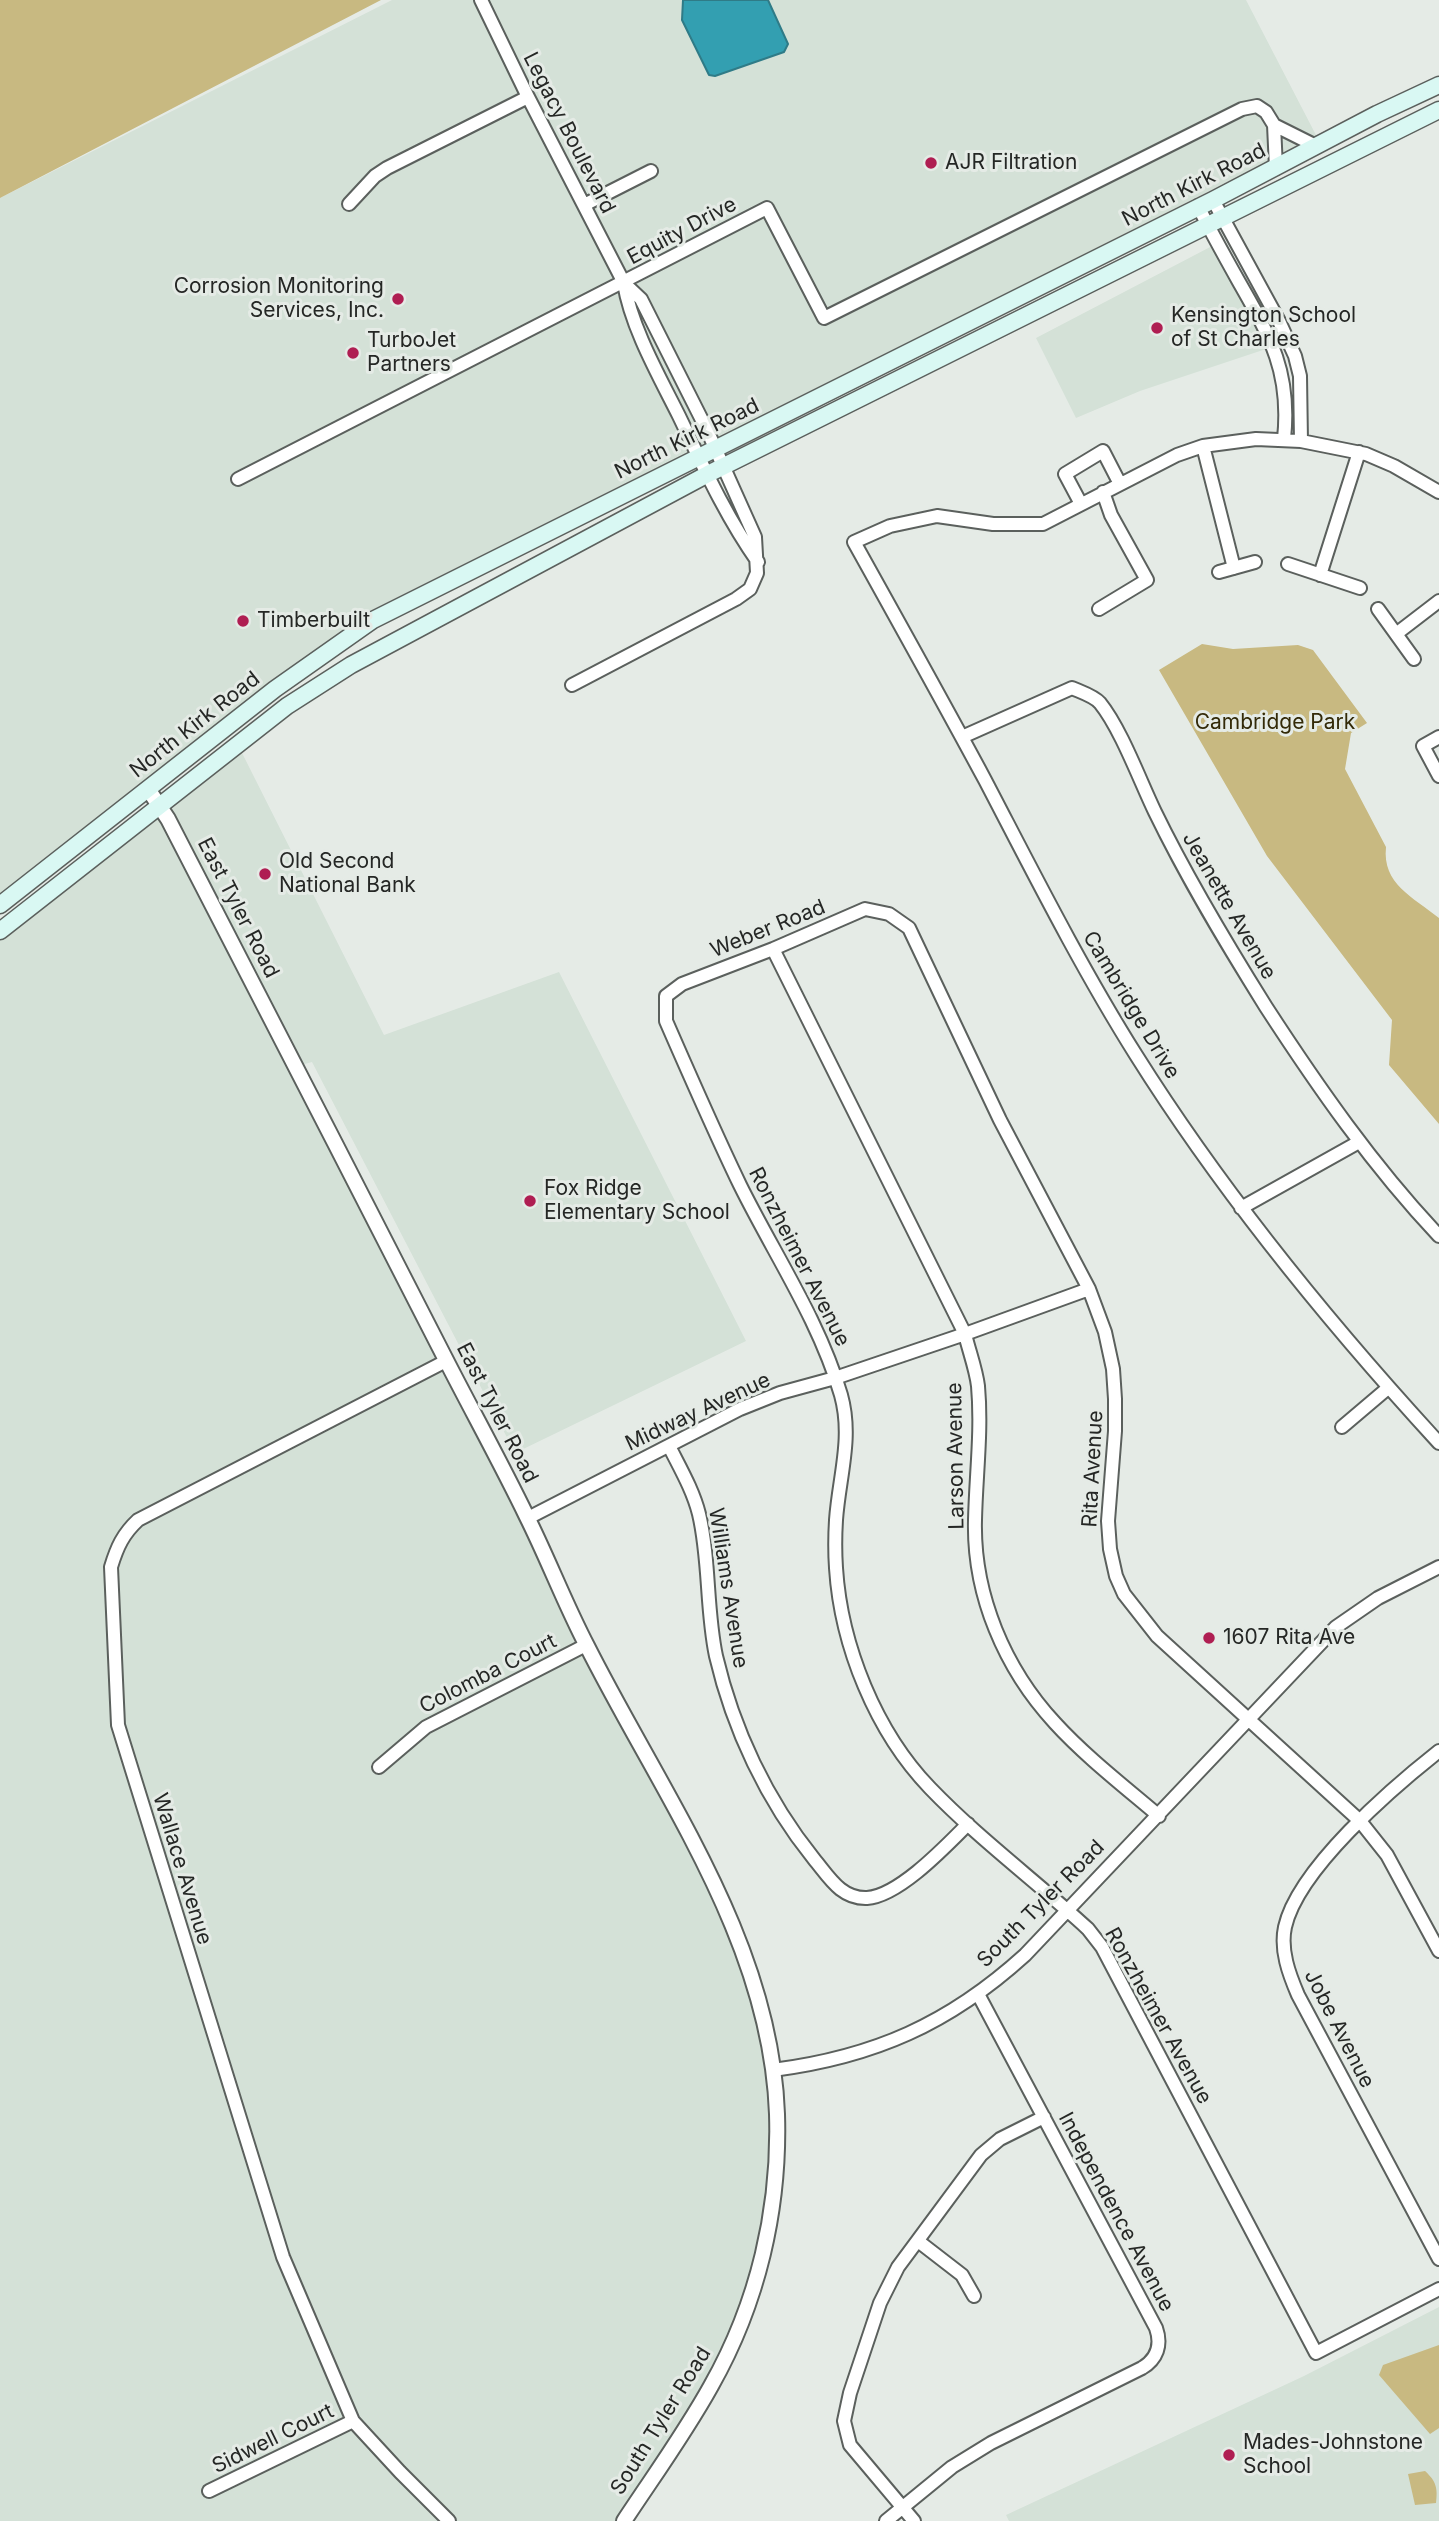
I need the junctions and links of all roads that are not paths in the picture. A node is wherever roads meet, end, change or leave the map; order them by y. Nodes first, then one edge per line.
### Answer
1 (481, 0) edge
2 (1439, 85) edge
3 (527, 97) junction
4 (1439, 110) edge
5 (1274, 125) junction
6 (1316, 146) junction
7 (1276, 168) junction
8 (652, 171) dead end
9 (1205, 203) junction
10 (349, 204) dead end
11 (584, 205) junction
12 (1215, 222) junction
13 (624, 283) junction
14 (1284, 439) junction
15 (1301, 442) junction
16 (1203, 446) junction
17 (715, 449) junction
18 (1359, 452) junction
19 (699, 457) junction
20 (715, 471) junction
21 (238, 479) dead end
22 (1120, 484) junction
23 (1103, 492) junction
24 (1439, 492) edge
25 (1081, 504) junction
26 (1255, 562) dead end
27 (1288, 564) dead end
28 (1234, 568) junction
29 (1219, 572) dead end
30 (1320, 575) junction
31 (1360, 588) dead end
32 (1439, 601) edge
33 (1099, 608) dead end
34 (1378, 609) dead end
35 (1396, 634) junction
36 (1414, 659) dead end
37 (572, 685) dead end
38 (962, 737) junction
39 (1439, 737) edge
40 (1439, 776) edge
41 (148, 789) junction
42 (160, 805) junction
43 (0, 905) edge
44 (895, 918) joint
45 (0, 931) edge
46 (773, 949) junction
47 (666, 1005) joint
48 (1359, 1142) junction
49 (1241, 1208) junction
50 (1439, 1236) edge
51 (1089, 1289) junction
52 (965, 1335) junction
53 (446, 1361) junction
54 (835, 1378) junction
55 (1388, 1388) junction
56 (1342, 1427) dead end
57 (1439, 1443) edge
58 (669, 1446) junction
59 (528, 1518) junction
60 (1439, 1567) edge
61 (586, 1645) junction
62 (1249, 1719) junction
63 (1439, 1751) edge
64 (379, 1768) dead end
65 (1159, 1816) junction
66 (1360, 1821) junction
67 (968, 1824) junction
68 (1068, 1910) junction
69 (1439, 1951) edge
70 (978, 1994) junction
71 (773, 2070) junction
72 (1044, 2116) junction
73 (918, 2241) junction
74 (1439, 2259) edge
75 (1439, 2290) edge
76 (974, 2296) dead end
77 (353, 2420) junction
78 (209, 2491) dead end
79 (902, 2507) junction
80 (449, 2521) edge
81 (624, 2521) edge
82 (886, 2521) edge
83 (914, 2521) edge

1 - 3 street, Legacy Boulevard
2 - 6 main road, North Kirk Road
3 - 10 street
3 - 11 street, Legacy Boulevard
4 - 12 main road, North Kirk Road
5 - 6 street, Equity Drive
5 - 7 street
5 - 13 street, Equity Drive
6 - 7 main road, North Kirk Road
7 - 9 main road, North Kirk Road
8 - 11 street
9 - 12 street
9 - 17 main road, North Kirk Road
11 - 13 street, Legacy Boulevard
12 - 14 street
12 - 15 street
12 - 20 main road, North Kirk Road
13 - 17 street, Legacy Boulevard
13 - 19 street, Legacy Boulevard
13 - 21 street, Equity Drive
14 - 15 street
14 - 16 street
15 - 18 street
16 - 22 street
16 - 28 street
17 - 19 main road, North Kirk Road
17 - 20 street, Legacy Boulevard
18 - 24 street
18 - 30 street
19 - 20 street, Legacy Boulevard
19 - 41 main road, North Kirk Road
20 - 37 street, Legacy Boulevard
20 - 42 main road, North Kirk Road
22 - 23 street
22 - 25 street
23 - 25 street
23 - 33 street
25 - 38 street, Cambridge Drive
26 - 28 street
27 - 30 street
28 - 29 street
30 - 31 street
32 - 35 street
34 - 35 street
35 - 36 street
38 - 48 street, Jeanette Avenue
38 - 49 street, Cambridge Drive
39 - 40 street
41 - 42 street, East Tyler Road
41 - 43 main road, North Kirk Road
42 - 45 main road, North Kirk Road
42 - 53 street, East Tyler Road
44 - 46 street, Weber Road
44 - 51 street, Rita Avenue
46 - 47 street, Weber Road
46 - 52 street, Larson Avenue
47 - 54 street, Ronzheimer Avenue
48 - 49 street
48 - 50 street, Jeanette Avenue
49 - 55 street, Cambridge Drive
51 - 52 street, Midway Avenue
51 - 62 street, Rita Avenue
52 - 54 street, Midway Avenue
52 - 65 street, Larson Avenue
53 - 59 street, East Tyler Road
53 - 77 street, Wallace Avenue
54 - 58 street, Midway Avenue
54 - 67 street, Ronzheimer Avenue
55 - 56 street
55 - 57 street, Cambridge Drive
58 - 59 street, Midway Avenue
58 - 67 street, Williams Avenue
59 - 61 street, East Tyler Road
60 - 62 street, South Tyler Road
61 - 64 street, Colomba Court
61 - 71 street, East Tyler Road
62 - 65 street, South Tyler Road
62 - 66 street, Rita Avenue
63 - 66 street, Jobe Avenue
65 - 68 street, South Tyler Road
66 - 69 street, Rita Avenue
66 - 74 street, Jobe Avenue
67 - 68 street, Ronzheimer Avenue
68 - 70 street, South Tyler Road
68 - 75 street, Ronzheimer Avenue
70 - 71 street, South Tyler Road
70 - 72 street, Independence Avenue
71 - 81 street, South Tyler Road
72 - 73 street
72 - 79 street, Independence Avenue
73 - 76 street
73 - 79 street
77 - 78 street, Sidwell Court
77 - 80 street, Wallace Avenue
79 - 82 street, Independence Avenue
79 - 83 street

